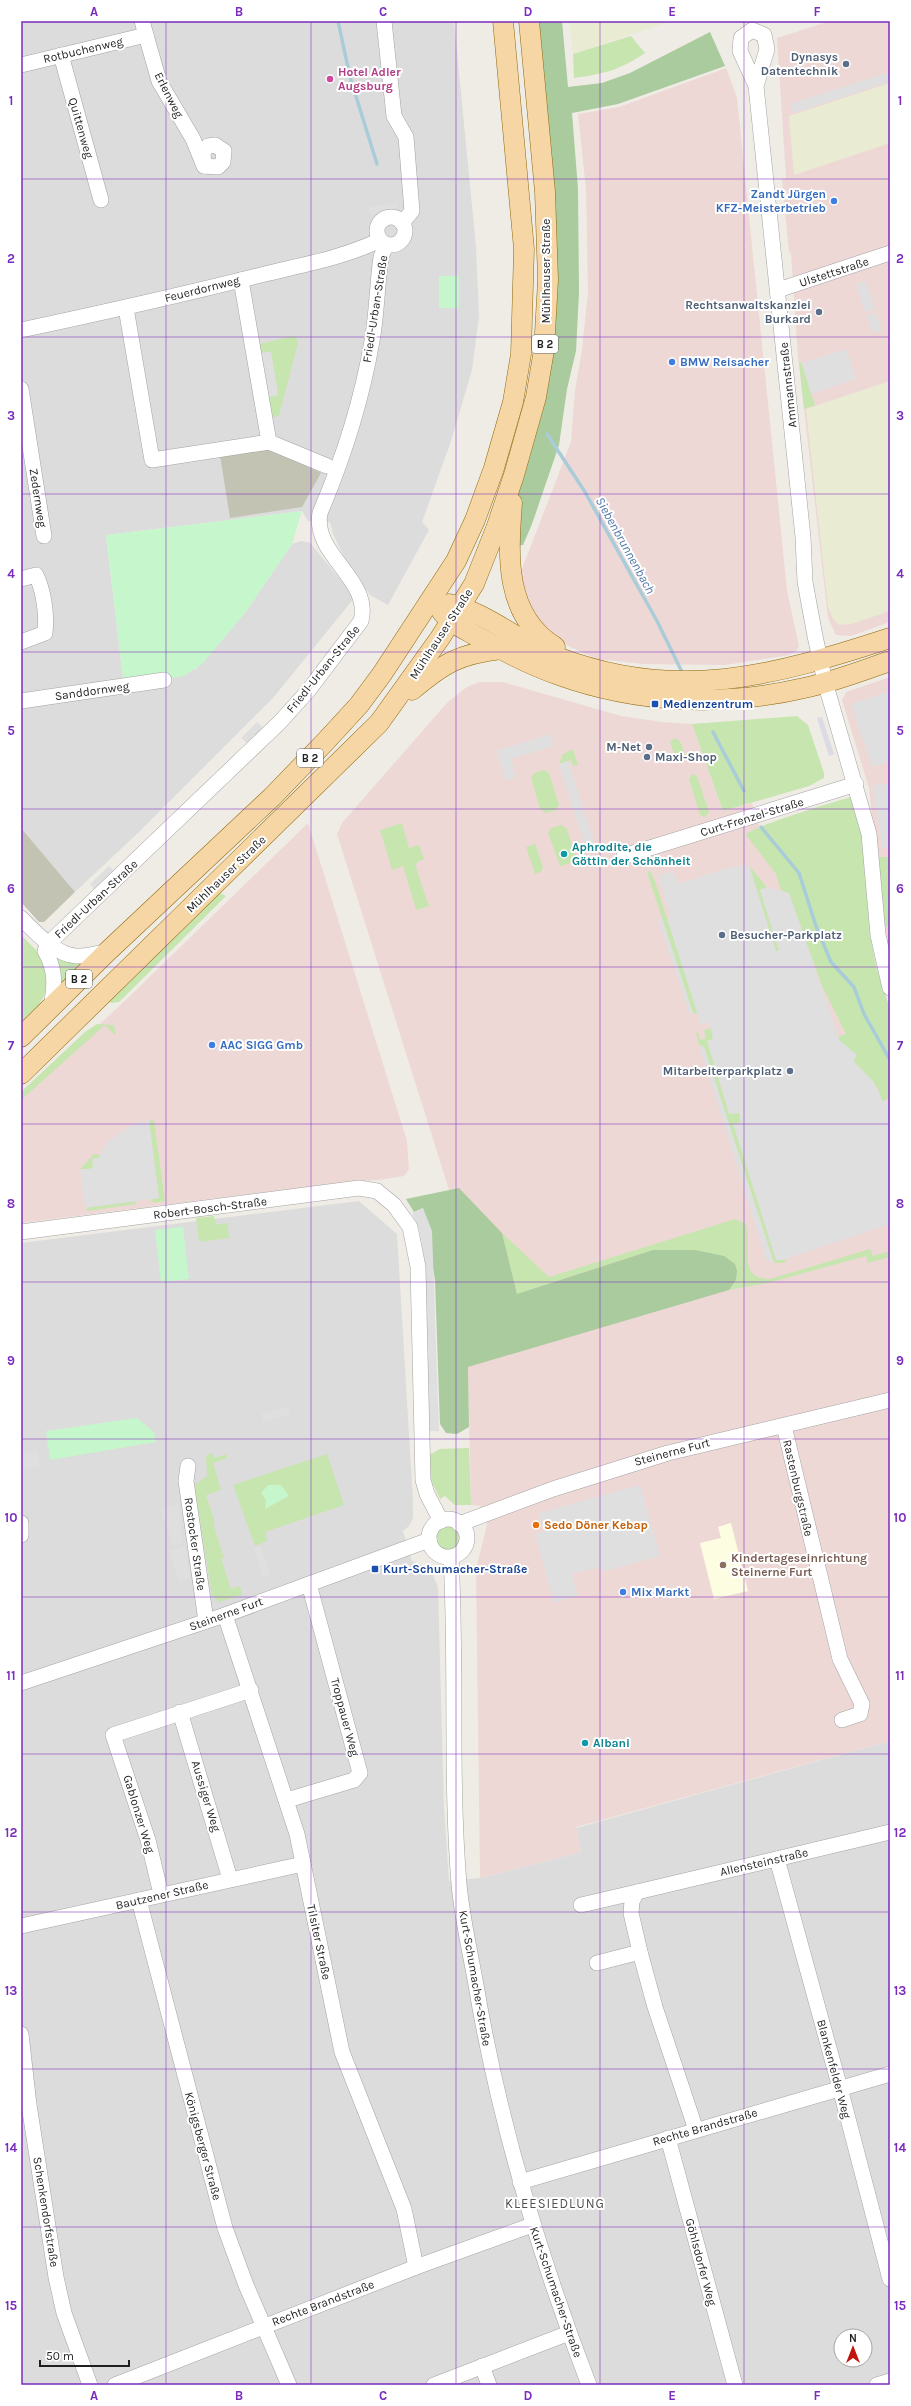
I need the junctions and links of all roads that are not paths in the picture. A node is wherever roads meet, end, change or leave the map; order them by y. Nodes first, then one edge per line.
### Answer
1 (384, 21) edge
2 (503, 21) edge
3 (529, 21) edge
4 (144, 28) edge
5 (61, 55) junction
6 (21, 64) edge
7 (756, 86) dead end
8 (204, 166) dead end
9 (101, 200) dead end
10 (402, 223) junction
11 (383, 242) junction
12 (890, 253) edge
13 (241, 280) junction
14 (778, 290) junction
15 (126, 308) junction
16 (21, 330) edge
17 (21, 389) edge
18 (269, 442) junction
19 (327, 466) dead end
20 (514, 474) junction
21 (44, 536) dead end
22 (21, 580) edge
23 (431, 600) junction
24 (456, 614) junction
25 (890, 638) edge
26 (21, 642) edge
27 (501, 649) junction
28 (821, 660) junction
29 (890, 661) edge
30 (586, 667) junction
31 (164, 680) dead end
32 (825, 682) junction
33 (21, 701) edge
34 (394, 706) junction
35 (856, 784) junction
36 (624, 856) dead end
37 (21, 918) edge
38 (48, 944) junction
39 (107, 952) junction
40 (890, 988) edge
41 (51, 1007) junction
42 (21, 1037) edge
43 (21, 1074) edge
44 (21, 1232) edge
45 (890, 1400) edge
46 (784, 1426) junction
47 (188, 1466) dead end
48 (441, 1521) junction
49 (21, 1524) edge
50 (459, 1524) junction
51 (21, 1535) edge
52 (429, 1540) junction
53 (451, 1557) junction
54 (309, 1584) junction
55 (225, 1615) junction
56 (206, 1622) junction
57 (21, 1683) edge
58 (251, 1690) junction
59 (180, 1712) junction
60 (842, 1720) dead end
61 (287, 1800) junction
62 (890, 1832) edge
63 (777, 1859) junction
64 (303, 1864) junction
65 (230, 1879) junction
66 (637, 1892) junction
67 (161, 1894) junction
68 (140, 1900) junction
69 (581, 1905) dead end
70 (21, 1926) edge
71 (640, 1952) junction
72 (597, 1963) dead end
73 (21, 2034) edge
74 (890, 2074) edge
75 (840, 2088) junction
76 (696, 2130) junction
77 (668, 2138) junction
78 (520, 2182) junction
79 (532, 2225) junction
80 (416, 2267) junction
81 (890, 2279) edge
82 (263, 2327) junction
83 (569, 2333) junction
84 (482, 2366) junction
85 (890, 2381) edge
86 (90, 2385) edge
87 (115, 2385) edge
88 (289, 2385) edge
89 (434, 2385) edge
90 (489, 2385) edge
91 (589, 2385) edge
92 (734, 2385) edge
93 (877, 2385) edge

1 - 10 street
2 - 23 main road, Mühlhauser Straße / B 2
3 - 20 main road, Mühlhauser Straße / B 2
4 - 5 street, Rotbuchenweg
4 - 8 street, Erlenweg
5 - 6 street, Rotbuchenweg
5 - 9 street, Quittenweg
7 - 14 street, Ammannstraße
10 - 11 street
10 - 11 street
11 - 13 street, Feuerdornweg
11 - 38 street, Friedl-Urban-Straße
12 - 14 street, Ulstettstraße
13 - 15 street, Feuerdornweg
13 - 18 street
14 - 28 street, Ammannstraße
15 - 16 street, Feuerdornweg
15 - 18 street
17 - 21 street, Zedernweg
18 - 19 street
20 - 24 main road, Mühlhauser Straße / B 2
20 - 30 main road
22 - 26 street
23 - 24 main road
23 - 39 main road, Mühlhauser Straße / B 2
24 - 27 main road
24 - 30 main road
24 - 34 main road, Mühlhauser Straße / B 2
25 - 28 main road
27 - 32 main road
27 - 34 main road
28 - 30 main road
28 - 32 street
29 - 32 main road
31 - 33 street, Sanddornweg
32 - 35 street
34 - 43 main road, Mühlhauser Straße / B 2
35 - 36 street, Curt-Frenzel-Straße
35 - 40 street
37 - 38 street, Friedl-Urban-Straße
38 - 39 street, Friedl-Urban-Straße
38 - 41 street, Friedl-Urban-Straße
39 - 41 main road, Mühlhauser Straße / B 2
41 - 42 main road, Mühlhauser Straße / B 2
44 - 48 street, Robert-Bosch-Straße
45 - 46 street, Steinerne Furt
46 - 50 street, Steinerne Furt
46 - 60 street, Rastenburgstraße
47 - 56 street, Rostocker Straße
48 - 50 street, Steinerne Furt
48 - 52 street
49 - 51 street
50 - 53 street
52 - 53 street
52 - 54 street, Steinerne Furt
53 - 78 street, Kurt-Schumacher-Straße
54 - 55 street, Steinerne Furt
54 - 61 street, Troppauer Weg
55 - 56 street, Steinerne Furt
55 - 58 street, Tilsiter Straße
56 - 57 street, Steinerne Furt
58 - 59 street
58 - 61 street, Tilsiter Straße
59 - 65 street, Aussiger Weg
59 - 67 street, Gablonzer Weg
61 - 64 street, Tilsiter Straße
62 - 63 street, Allensteinstraße
63 - 66 street, Allensteinstraße
63 - 75 street, Blankenfelder Weg
64 - 65 street, Bautzener Straße
64 - 80 street, Tilsiter Straße
65 - 67 street, Bautzener Straße
66 - 69 street, Allensteinstraße
66 - 71 street
67 - 68 street, Bautzener Straße
68 - 70 street, Bautzener Straße
68 - 82 street, Königsberger Straße
71 - 72 street
71 - 76 street
73 - 86 street, Schenkendorfstraße
74 - 75 street, Rechte Brandstraße
75 - 76 street, Rechte Brandstraße
75 - 81 street, Blankenfelder Weg
76 - 77 street, Rechte Brandstraße
77 - 78 street, Rechte Brandstraße
77 - 92 street, Göhlsdorfer Weg
78 - 79 street, Kurt-Schumacher-Straße
79 - 80 street, Rechte Brandstraße
79 - 83 street, Kurt-Schumacher-Straße
80 - 82 street, Rechte Brandstraße
82 - 87 street, Rechte Brandstraße
82 - 88 street, Königsberger Straße
83 - 84 street
83 - 91 street, Kurt-Schumacher-Straße
84 - 89 street
84 - 90 street
85 - 93 street

